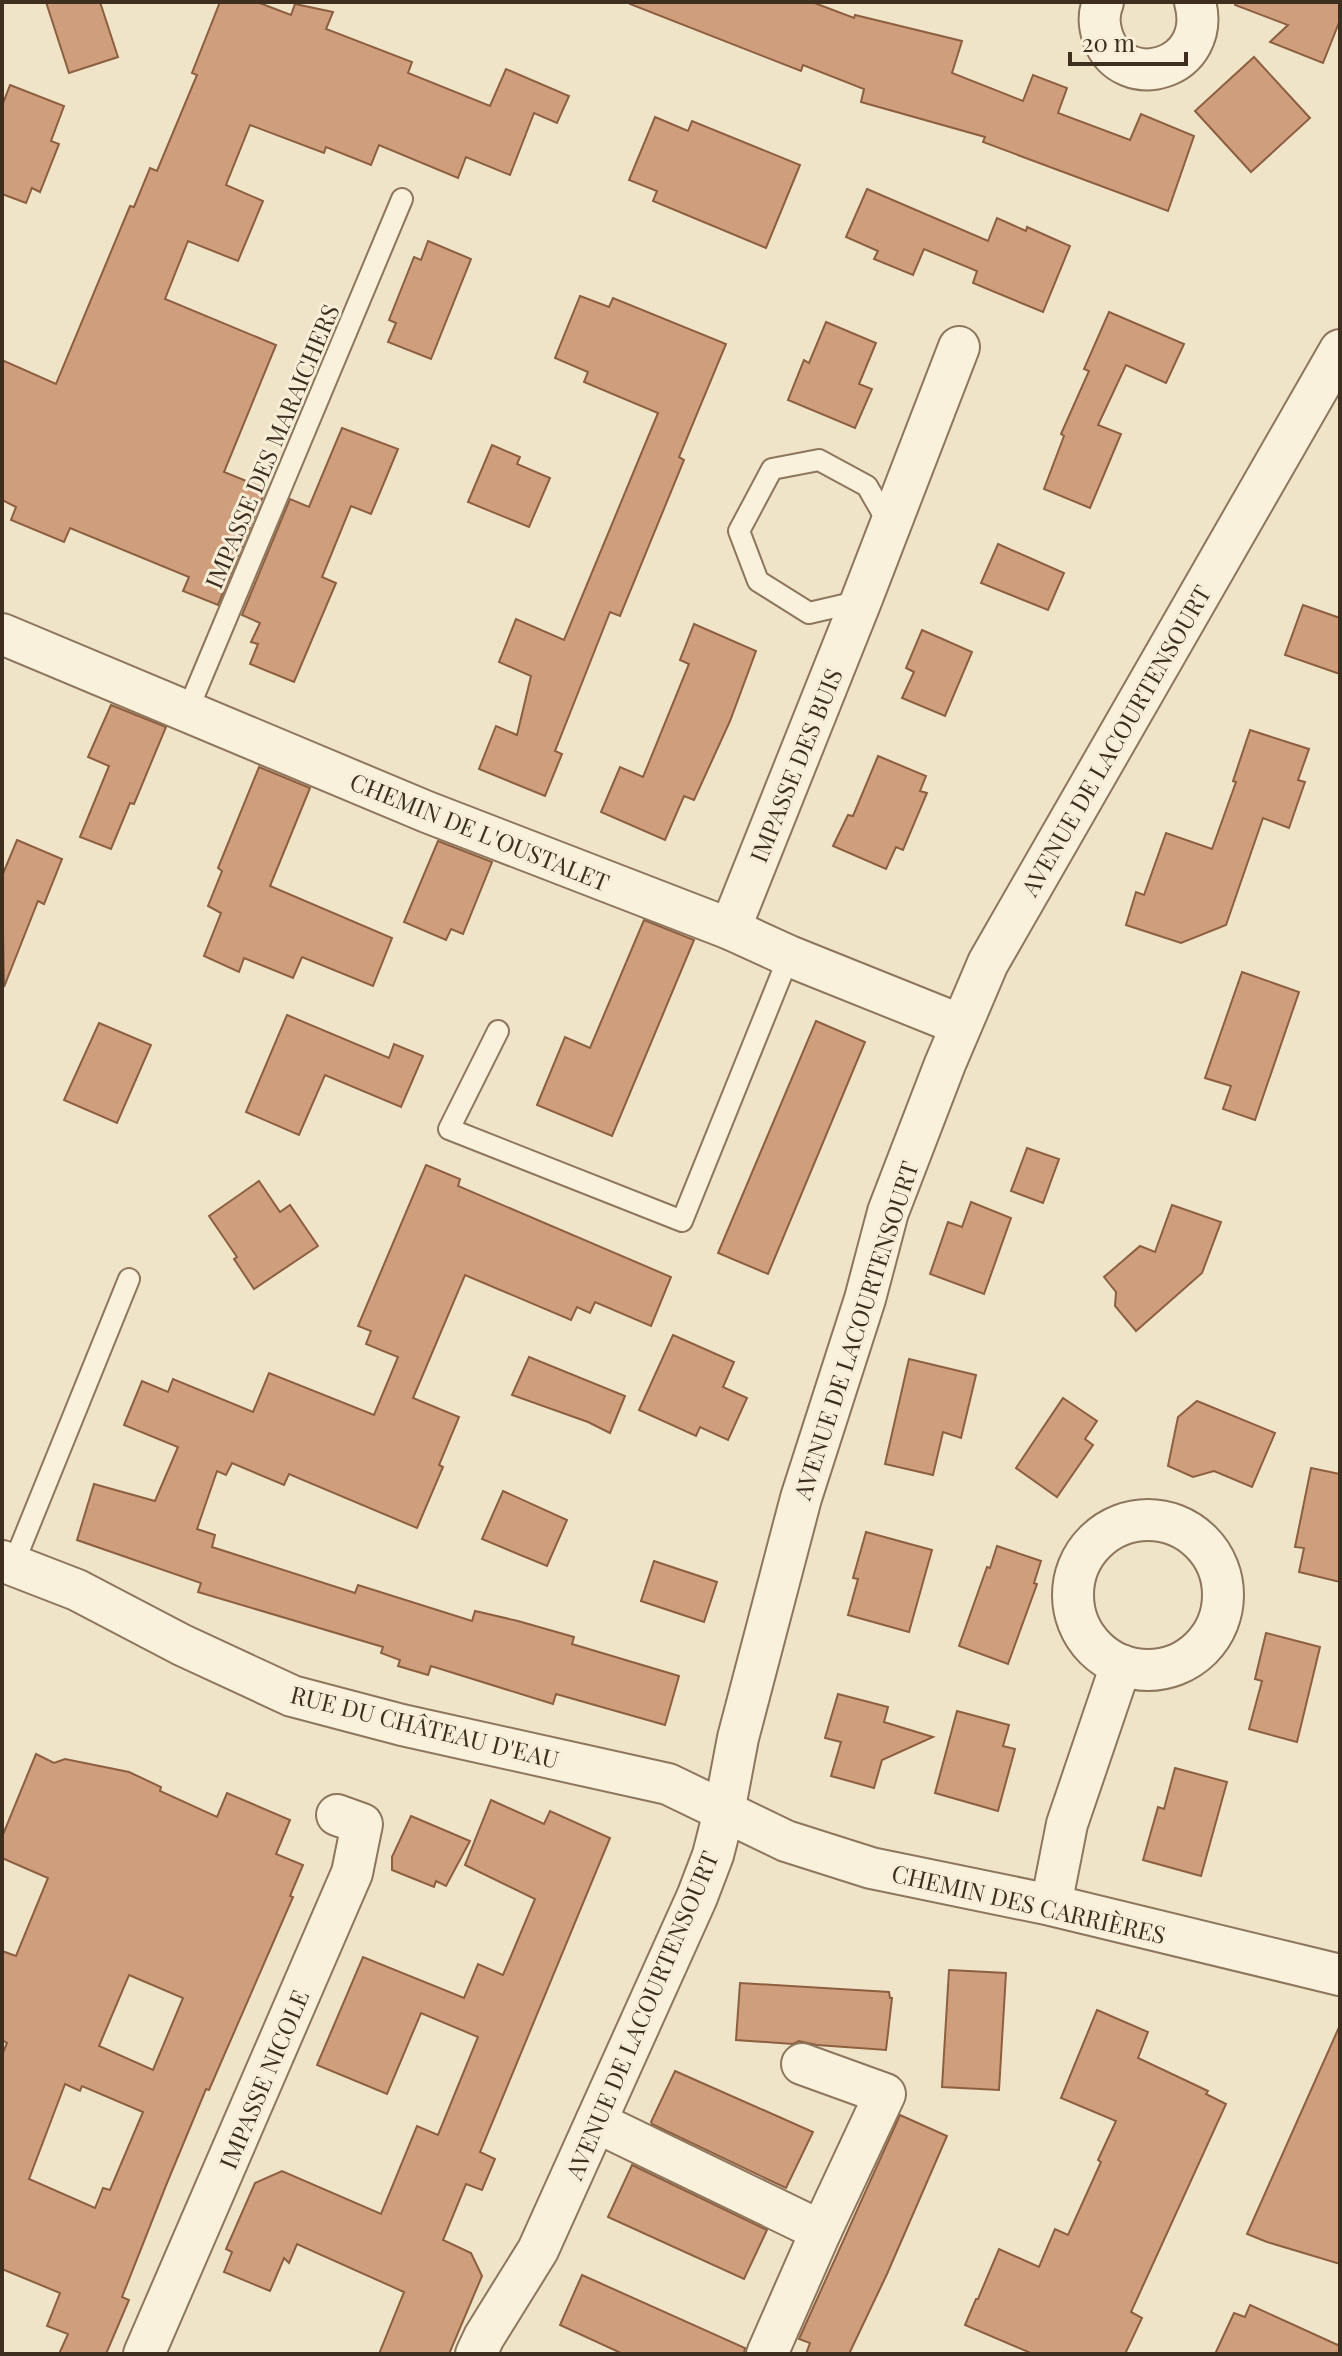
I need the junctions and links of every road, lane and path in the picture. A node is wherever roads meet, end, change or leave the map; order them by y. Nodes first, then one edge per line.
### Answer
1 (1103, 2) edge
2 (1195, 2) edge
3 (402, 199) dead end
4 (959, 347) dead end
5 (1340, 350) edge
6 (890, 526) junction
7 (861, 601) junction
8 (2, 634) edge
9 (187, 712) junction
10 (730, 929) junction
11 (789, 956) junction
12 (961, 1025) junction
13 (498, 1031) dead end
14 (129, 1279) dead end
15 (8, 1563) edge
16 (1121, 1665) dead end
17 (724, 1812) junction
18 (337, 1815) dead end
19 (1051, 1905) junction
20 (1340, 1975) edge
21 (802, 2064) dead end
22 (596, 2122) junction
23 (821, 2231) junction
24 (144, 2354) edge
25 (476, 2354) edge
26 (767, 2354) edge

1 - 2 street
3 - 9 lane, IMPASSE DES MARAICHERS
4 - 6 street, IMPASSE DES BUIS
5 - 12 street, AVENUE DE LACOURTENSOURT
6 - 7 street, IMPASSE DES BUIS
6 - 7 lane
7 - 10 street, IMPASSE DES BUIS
8 - 9 street, CHEMIN DE L'OUSTALET
9 - 10 street, CHEMIN DE L'OUSTALET
10 - 11 street, CHEMIN DE L'OUSTALET
11 - 12 street, CHEMIN DE L'OUSTALET
11 - 13 lane
12 - 17 street, AVENUE DE LACOURTENSOURT
14 - 15 lane
15 - 17 street, RUE DU CHÂTEAU D'EAU
16 - 19 street
17 - 19 street, CHEMIN DES CARRIÈRES
17 - 22 street, AVENUE DE LACOURTENSOURT
18 - 24 street, IMPASSE NICOLE
19 - 20 street, CHEMIN DES CARRIÈRES
21 - 23 street
22 - 23 street
22 - 25 street, AVENUE DE LACOURTENSOURT
23 - 26 street

